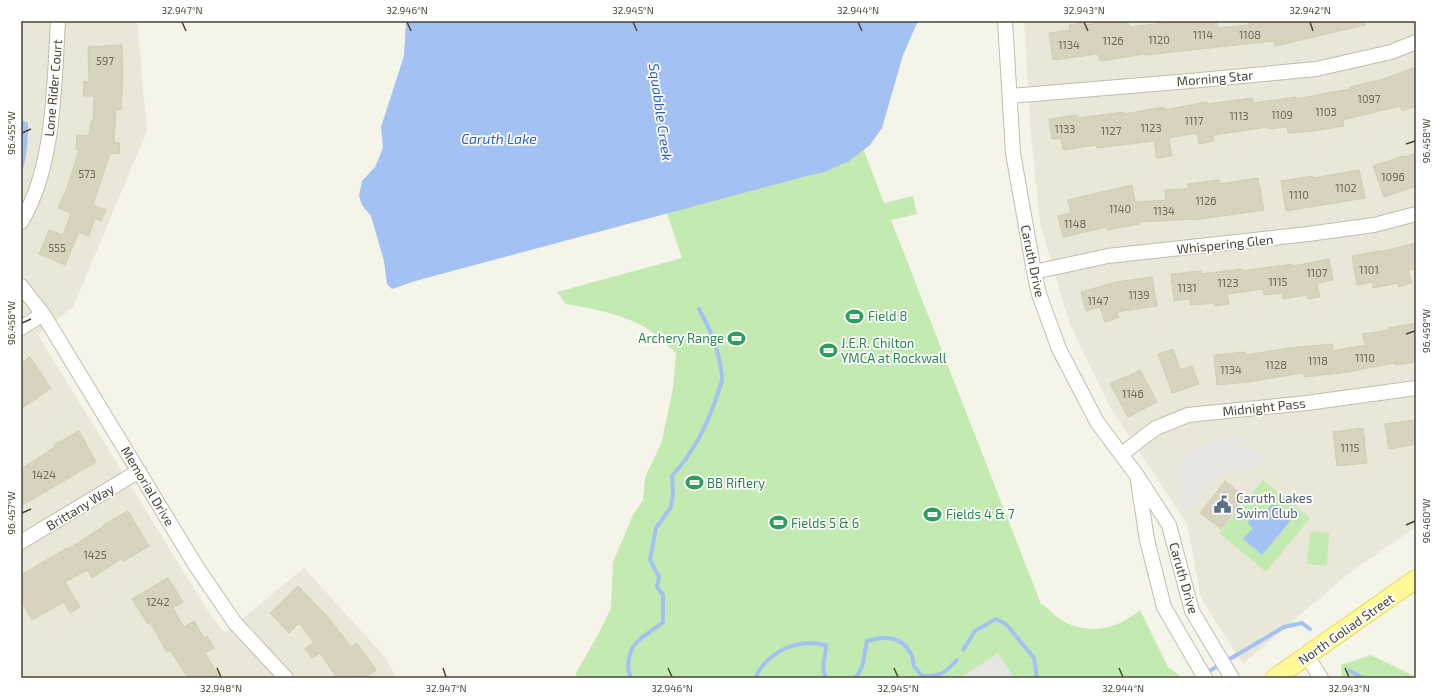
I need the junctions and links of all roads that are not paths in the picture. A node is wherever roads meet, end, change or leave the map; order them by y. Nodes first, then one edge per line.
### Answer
1 (58, 21) edge
2 (1005, 21) edge
3 (1416, 42) edge
4 (1010, 96) junction
5 (1416, 214) edge
6 (21, 222) edge
7 (1034, 272) junction
8 (21, 286) edge
9 (43, 314) junction
10 (21, 328) edge
11 (1416, 388) edge
12 (1122, 454) junction
13 (139, 471) junction
14 (1138, 477) junction
15 (21, 542) edge
16 (1416, 579) edge
17 (1308, 656) junction
18 (1231, 677) edge
19 (286, 678) edge
20 (1205, 678) edge
21 (1276, 678) edge
22 (1322, 678) edge

1 - 6 street, Lone Rider Court
2 - 4 street, Caruth Drive
3 - 4 street, Morning Star
4 - 7 street, Caruth Drive
5 - 7 street, Whispering Glen
7 - 12 street, Caruth Drive
8 - 9 street, Memorial Drive
9 - 10 street
9 - 13 street, Memorial Drive
11 - 12 street, Midnight Pass
12 - 14 street, Caruth Drive
13 - 15 street, Brittany Way
13 - 19 street, Memorial Drive
14 - 18 street, Caruth Drive
14 - 20 street, Caruth Drive
16 - 17 main road, North Goliad Street
17 - 21 main road, North Goliad Street
17 - 22 street

